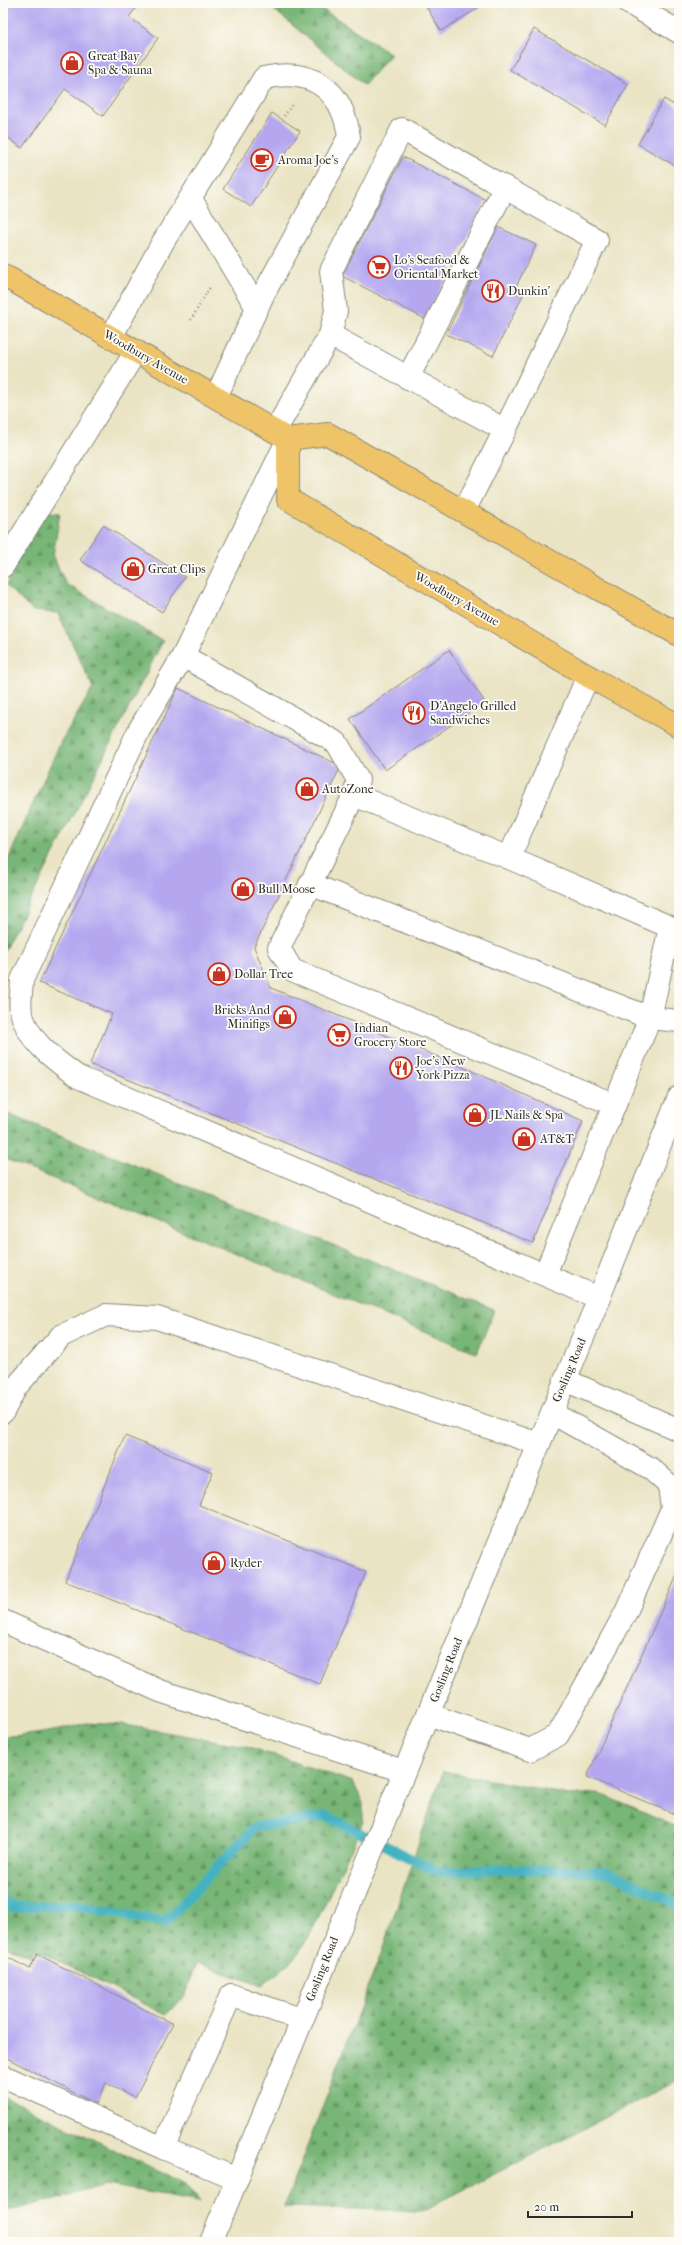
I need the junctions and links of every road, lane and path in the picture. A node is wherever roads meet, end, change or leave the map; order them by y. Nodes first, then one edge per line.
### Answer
1 (628, 3) edge
2 (679, 32) edge
3 (505, 187) junction
4 (191, 199) junction
5 (3, 275) edge
6 (212, 283) dead end
7 (257, 308) junction
8 (191, 320) dead end
9 (330, 335) junction
10 (112, 337) junction
11 (136, 351) junction
12 (408, 378) junction
13 (216, 397) junction
14 (505, 430) junction
15 (282, 435) junction
16 (464, 511) junction
17 (3, 566) edge
18 (679, 635) edge
19 (183, 656) junction
20 (588, 676) junction
21 (679, 726) edge
22 (354, 795) junction
23 (509, 858) junction
24 (310, 884) junction
25 (650, 1018) junction
26 (679, 1021) edge
27 (679, 1097) edge
28 (615, 1105) junction
29 (545, 1274) junction
30 (599, 1298) junction
31 (565, 1380) junction
32 (3, 1412) edge
33 (552, 1413) junction
34 (679, 1430) edge
35 (539, 1444) junction
36 (3, 1622) edge
37 (428, 1714) junction
38 (403, 1771) junction
39 (302, 2020) junction
40 (3, 2076) edge
41 (163, 2148) junction
42 (237, 2179) junction
43 (211, 2242) edge

1 - 2 street
3 - 9 street
3 - 12 street
3 - 14 street
4 - 7 street
4 - 7 street
4 - 10 street
5 - 10 main road, Woodbury Avenue
6 - 8 path
7 - 13 street
9 - 12 street
9 - 15 street
10 - 11 main road, Woodbury Avenue
11 - 13 main road, Woodbury Avenue
11 - 17 street
12 - 14 street
13 - 15 main road, Woodbury Avenue
14 - 16 street
15 - 16 main road
15 - 19 street
15 - 20 main road, Woodbury Avenue
16 - 18 main road
19 - 22 street
19 - 29 street
20 - 21 main road, Woodbury Avenue
20 - 23 street
22 - 23 street
22 - 24 street
23 - 25 street
24 - 25 street
24 - 28 street
25 - 26 street
25 - 28 street
27 - 30 street, Gosling Road
28 - 29 street
29 - 30 street
30 - 31 street, Gosling Road
31 - 33 street, Gosling Road
31 - 34 street
32 - 35 street
33 - 35 street, Gosling Road
33 - 37 street
35 - 37 street, Gosling Road
36 - 38 street
37 - 38 street, Gosling Road
38 - 39 street, Gosling Road
39 - 41 street
39 - 42 street, Gosling Road
40 - 41 street
41 - 42 street
42 - 43 street, Gosling Road

